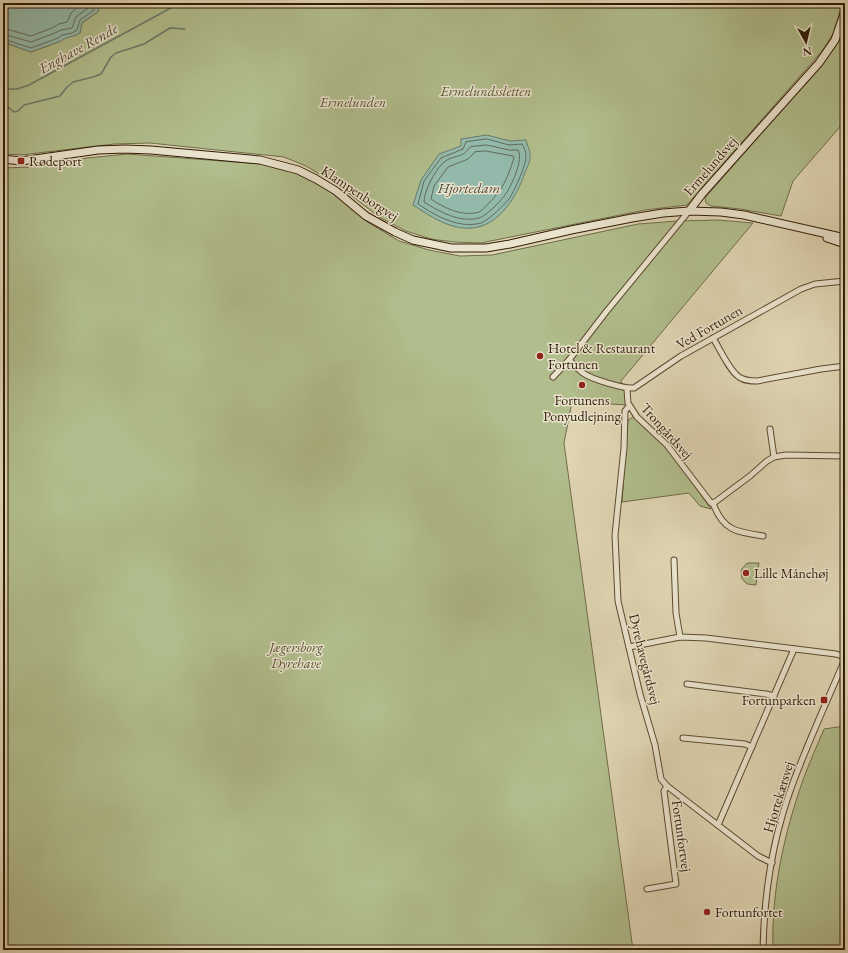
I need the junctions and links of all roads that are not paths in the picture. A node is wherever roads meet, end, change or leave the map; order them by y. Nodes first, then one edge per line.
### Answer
1 (845, 10) edge
2 (3, 159) edge
3 (689, 211) junction
4 (795, 227) junction
5 (845, 238) edge
6 (845, 244) edge
7 (845, 281) edge
8 (714, 338) junction
9 (569, 360) junction
10 (845, 366) edge
11 (553, 377) dead end
12 (627, 388) junction
13 (629, 406) junction
14 (770, 429) dead end
15 (845, 456) edge
16 (774, 457) junction
17 (713, 503) junction
18 (763, 536) dead end
19 (674, 560) dead end
20 (680, 637) junction
21 (629, 647) junction
22 (794, 649) junction
23 (845, 658) edge
24 (687, 684) dead end
25 (774, 696) junction
26 (683, 738) dead end
27 (752, 747) junction
28 (667, 786) junction
29 (718, 825) junction
30 (772, 863) junction
31 (647, 889) dead end
32 (763, 950) edge

1 - 3 street, Ermelundsvej
2 - 3 street, Klampenborgvej
3 - 4 street, Klampenborgvej
3 - 9 street, Ermelundsvej
4 - 5 street, Klampenborgvej
4 - 6 street, Klampenborgvej
7 - 8 street, Ved Fortunen
8 - 10 street
8 - 12 street, Ved Fortunen
9 - 11 street
9 - 12 street
12 - 13 street, Trongårdsvej
13 - 17 street, Trongårdsvej
13 - 21 street, Dyrehavegårdsvej
14 - 16 street
15 - 16 street
16 - 17 street
17 - 18 street, Trongårdsvej
19 - 20 street
20 - 21 street
20 - 22 street
21 - 28 street, Dyrehavegårdsvej
22 - 23 street
22 - 25 street
23 - 30 street, Hjortekærsvej
24 - 25 street
25 - 27 street
26 - 27 street
27 - 29 street
28 - 29 street
28 - 31 street, Fortunfortvej
29 - 30 street
30 - 32 street, Hjortekærsvej

